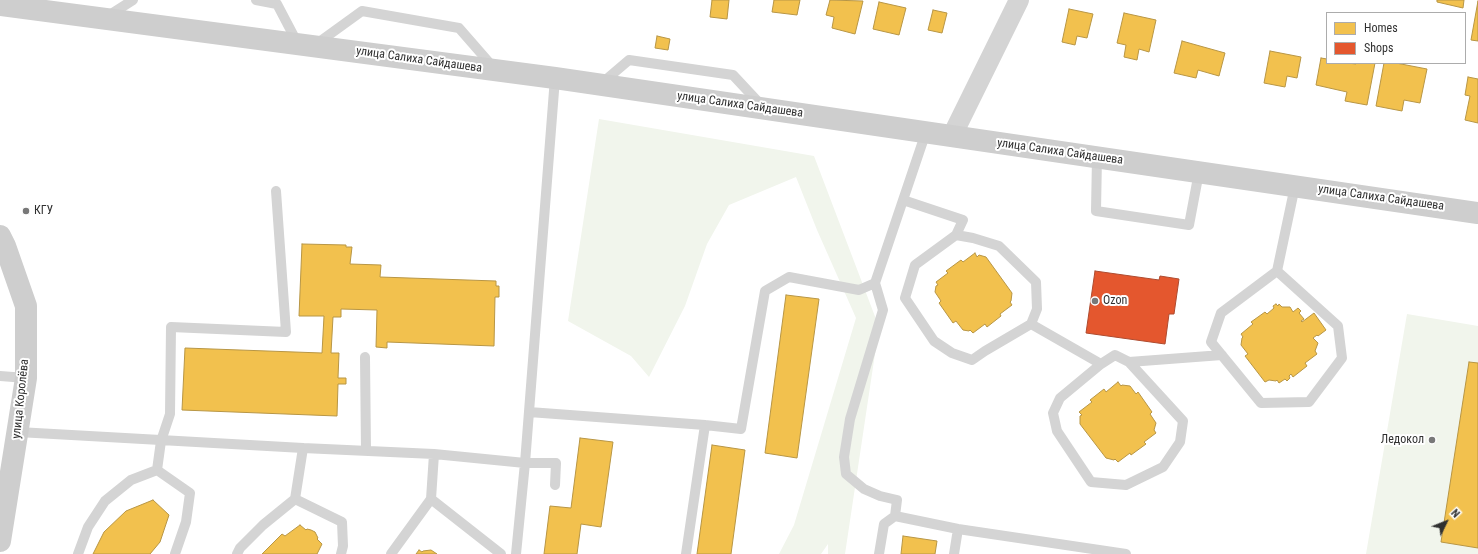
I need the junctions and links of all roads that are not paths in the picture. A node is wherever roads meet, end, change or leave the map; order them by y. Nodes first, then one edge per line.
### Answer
1 (133, 0) edge
2 (256, 0) edge
3 (1019, 0) edge
4 (0, 5) edge
5 (104, 18) junction
6 (306, 45) junction
7 (496, 70) junction
8 (555, 78) junction
9 (600, 85) junction
10 (764, 108) junction
11 (926, 132) junction
12 (952, 136) junction
13 (1097, 157) junction
14 (1200, 172) junction
15 (1295, 186) junction
16 (276, 191) dead end
17 (903, 200) junction
18 (1478, 213) edge
19 (956, 235) junction
20 (0, 236) edge
21 (1277, 271) junction
22 (875, 283) junction
23 (1031, 324) junction
24 (1222, 355) junction
25 (365, 357) dead end
26 (1129, 362) junction
27 (1101, 364) junction
28 (0, 376) edge
29 (26, 378) junction
30 (529, 412) junction
31 (705, 425) junction
32 (18, 432) junction
33 (162, 441) junction
34 (303, 448) junction
35 (366, 451) junction
36 (434, 454) junction
37 (525, 463) junction
38 (157, 470) junction
39 (555, 485) dead end
40 (296, 499) junction
41 (431, 499) junction
42 (895, 516) junction
43 (958, 528) junction
44 (0, 542) edge
45 (78, 554) edge
46 (175, 554) edge
47 (237, 554) edge
48 (341, 554) edge
49 (391, 554) edge
50 (501, 554) edge
51 (516, 554) edge
52 (686, 554) edge
53 (880, 554) edge
54 (954, 554) edge
55 (1126, 554) edge

1 - 5 lane
2 - 6 lane
3 - 12 street
4 - 5 street, улица Салиха Сайдашева
5 - 6 street, улица Салиха Сайдашева
6 - 7 street, улица Салиха Сайдашева
6 - 7 lane
7 - 8 street, улица Салиха Сайдашева
8 - 9 street, улица Салиха Сайдашева
8 - 30 lane
9 - 10 street, улица Салиха Сайдашева
9 - 10 lane
10 - 11 street, улица Салиха Сайдашева
11 - 12 street, улица Салиха Сайдашева
11 - 17 lane
12 - 13 street, улица Салиха Сайдашева
13 - 14 street, улица Салиха Сайдашева
13 - 14 lane
14 - 15 street, улица Салиха Сайдашева
15 - 18 street, улица Салиха Сайдашева
15 - 21 lane
16 - 33 lane
17 - 19 lane
17 - 22 lane
19 - 23 lane
19 - 23 lane
20 - 29 street, улица Королёва
21 - 24 lane
21 - 24 lane
22 - 31 lane
22 - 42 lane
23 - 27 lane
24 - 26 lane
25 - 35 lane
26 - 27 lane
26 - 27 lane
28 - 29 lane
29 - 32 street, улица Королёва
30 - 31 lane
30 - 37 lane
31 - 52 lane
32 - 33 lane
32 - 44 street, улица Королёва
33 - 34 lane
33 - 38 lane
34 - 35 lane
34 - 40 lane
35 - 36 lane
36 - 37 lane
36 - 41 lane
37 - 39 lane
37 - 51 lane
38 - 45 lane
38 - 46 lane
40 - 47 lane
40 - 48 lane
41 - 49 lane
41 - 50 lane
42 - 43 lane
42 - 53 lane
43 - 54 lane
43 - 55 lane

